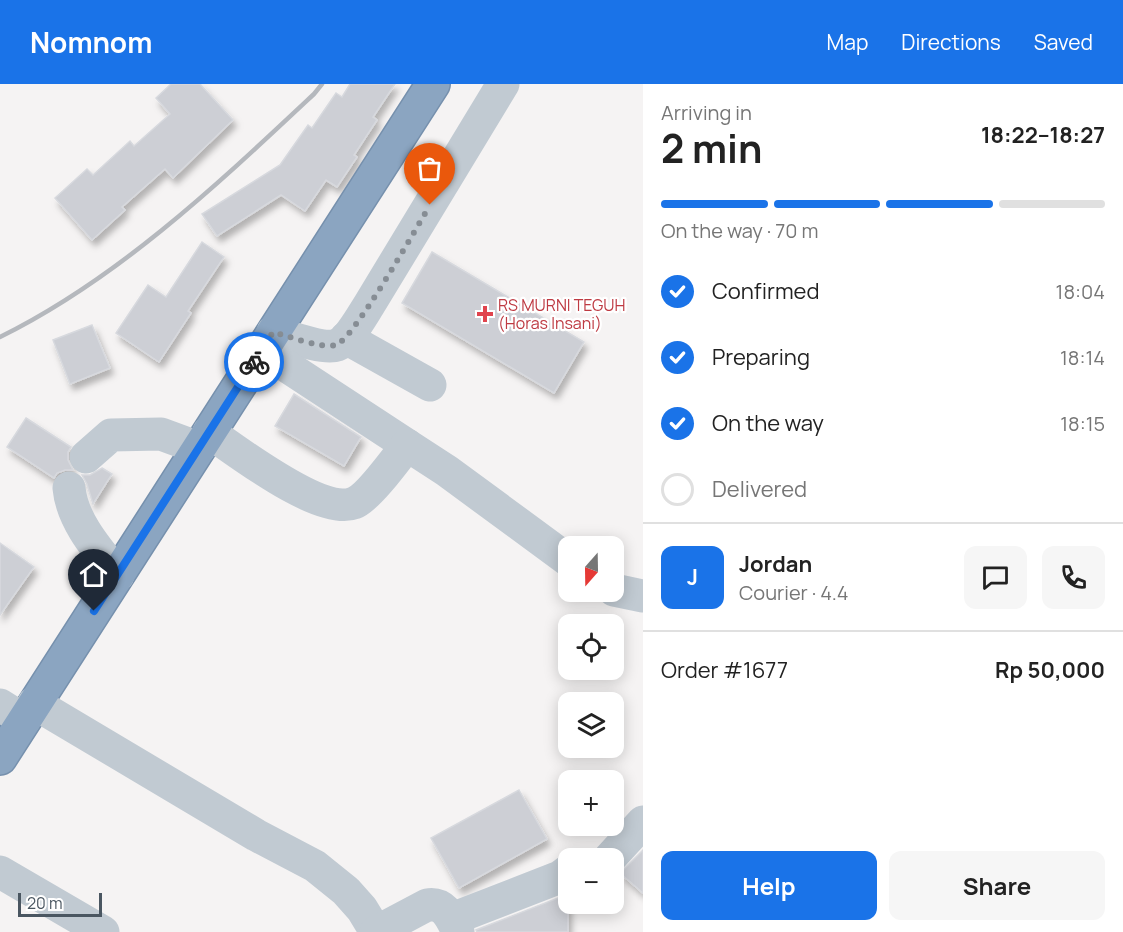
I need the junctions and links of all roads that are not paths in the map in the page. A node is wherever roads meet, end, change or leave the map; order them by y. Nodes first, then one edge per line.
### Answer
1 (433, 84) edge
2 (503, 84) edge
3 (346, 338) junction
4 (267, 341) junction
5 (429, 385) dead end
6 (204, 440) junction
7 (406, 445) junction
8 (86, 457) dead end
9 (69, 488) dead end
10 (558, 553) edge
11 (118, 575) junction
12 (624, 592) edge
13 (643, 596) edge
14 (19, 709) edge
15 (0, 758) edge
16 (643, 822) edge
17 (619, 848) edge
18 (0, 872) edge
19 (558, 878) edge
20 (455, 926) edge
21 (103, 932) edge
22 (376, 932) edge

1 - 4 highway
2 - 3 street
3 - 4 street
3 - 5 street
4 - 6 highway
4 - 7 street
6 - 7 street
6 - 8 street
6 - 11 highway
7 - 10 street
9 - 11 street
11 - 14 highway
12 - 13 street
14 - 15 highway
14 - 22 street
16 - 17 street
18 - 21 street
19 - 20 street
20 - 22 street

